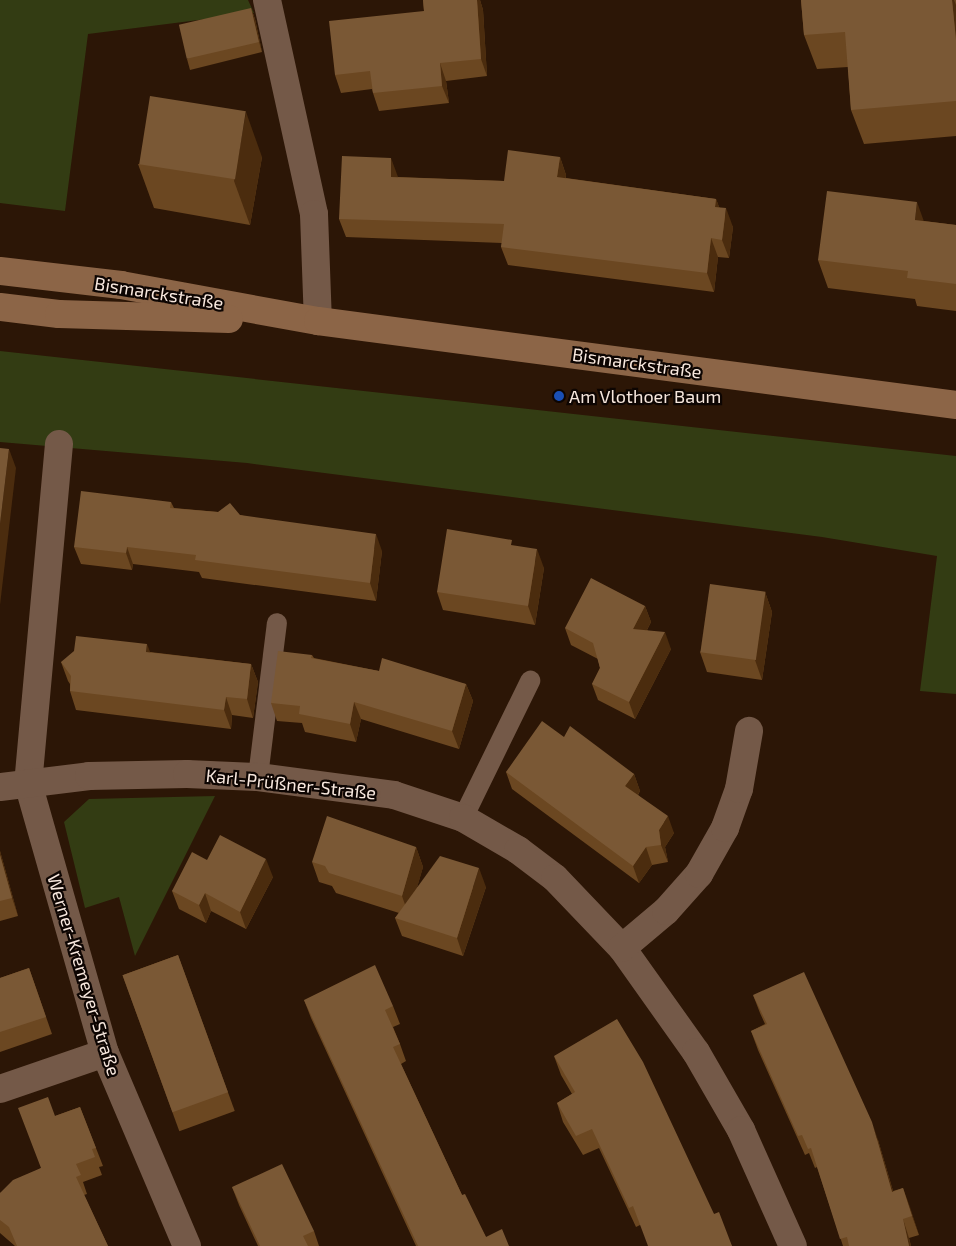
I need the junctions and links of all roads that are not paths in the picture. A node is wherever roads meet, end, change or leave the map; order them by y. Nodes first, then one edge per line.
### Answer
1 (267, 0) edge
2 (0, 271) edge
3 (0, 307) edge
4 (318, 321) junction
5 (956, 405) edge
6 (59, 444) dead end
7 (277, 623) dead end
8 (530, 681) dead end
9 (749, 730) dead end
10 (258, 777) junction
11 (28, 783) junction
12 (0, 788) edge
13 (463, 818) junction
14 (622, 948) junction
15 (105, 1053) junction
16 (0, 1089) edge
17 (187, 1246) edge
18 (793, 1246) edge

1 - 4 street
2 - 4 main road, Bismarckstraße
3 - 4 main road, Bismarckstraße
4 - 5 main road, Bismarckstraße
6 - 11 street
7 - 10 lane
8 - 13 lane
9 - 14 street
10 - 11 street, Karl-Prüßner-Straße
10 - 13 street, Karl-Prüßner-Straße
11 - 12 street, Karl-Prüßner-Straße
11 - 15 street, Werner-Kremeyer-Straße
13 - 14 street, Karl-Prüßner-Straße
14 - 18 street, Karl-Prüßner-Straße
15 - 16 street
15 - 17 street, Werner-Kremeyer-Straße

